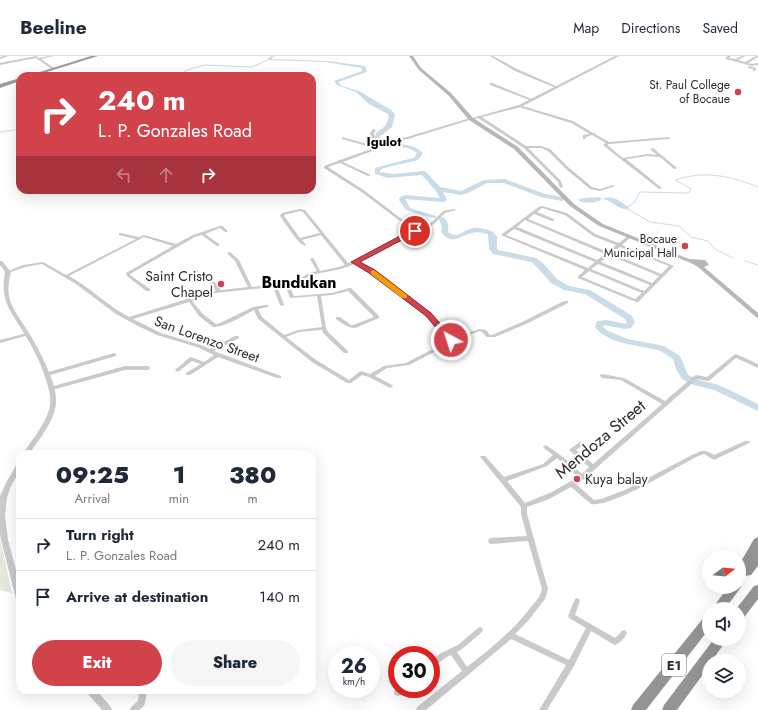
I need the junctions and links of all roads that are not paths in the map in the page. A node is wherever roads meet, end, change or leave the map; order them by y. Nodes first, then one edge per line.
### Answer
1 (7, 56) edge
2 (53, 56) edge
3 (91, 56) edge
4 (96, 56) edge
5 (411, 56) edge
6 (492, 56) edge
7 (617, 56) edge
8 (730, 56) edge
9 (744, 56) edge
10 (758, 56) edge
11 (0, 58) edge
12 (39, 59) junction
13 (736, 60) junction
14 (744, 62) junction
15 (0, 64) edge
16 (758, 64) edge
17 (751, 66) junction
18 (52, 68) junction
19 (754, 70) dead end
20 (38, 72) edge
21 (40, 72) edge
22 (16, 79) edge
23 (491, 84) dead end
24 (0, 85) edge
25 (557, 87) junction
26 (533, 100) junction
27 (520, 106) junction
28 (475, 118) junction
29 (374, 130) dead end
30 (594, 134) junction
31 (343, 138) dead end
32 (584, 138) dead end
33 (668, 138) dead end
34 (608, 142) junction
35 (377, 143) junction
36 (525, 147) junction
37 (377, 148) junction
38 (652, 149) dead end
39 (659, 156) junction
40 (622, 159) junction
41 (339, 161) junction
42 (675, 168) dead end
43 (369, 175) dead end
44 (613, 186) dead end
45 (561, 187) junction
46 (660, 188) dead end
47 (564, 194) junction
48 (454, 210) dead end
49 (534, 212) junction
50 (525, 219) junction
51 (553, 220) dead end
52 (514, 227) junction
53 (226, 231) dead end
54 (415, 231) junction
55 (202, 233) junction
56 (120, 234) dead end
57 (322, 234) junction
58 (629, 236) junction
59 (138, 238) junction
60 (299, 239) junction
61 (218, 245) dead end
62 (304, 245) dead end
63 (619, 245) junction
64 (177, 246) junction
65 (229, 253) dead end
66 (608, 254) junction
67 (312, 259) dead end
68 (0, 262) edge
69 (355, 262) junction
70 (597, 262) junction
71 (347, 266) junction
72 (588, 270) junction
73 (8, 272) junction
74 (196, 272) dead end
75 (319, 272) junction
76 (67, 276) junction
77 (662, 276) junction
78 (286, 284) junction
79 (274, 285) junction
80 (653, 285) junction
81 (250, 287) junction
82 (148, 290) dead end
83 (219, 291) junction
84 (644, 292) junction
85 (319, 295) junction
86 (189, 299) junction
87 (566, 302) dead end
88 (282, 305) dead end
89 (266, 306) dead end
90 (255, 308) junction
91 (758, 316) edge
92 (338, 318) dead end
93 (129, 319) junction
94 (324, 328) junction
95 (27, 334) junction
96 (284, 336) junction
97 (237, 337) dead end
98 (451, 340) junction
99 (0, 342) edge
100 (211, 351) junction
101 (346, 352) dead end
102 (114, 355) dead end
103 (218, 355) junction
104 (203, 363) junction
105 (758, 366) edge
106 (148, 368) dead end
107 (177, 370) dead end
108 (47, 374) junction
109 (188, 374) dead end
110 (370, 376) junction
111 (602, 376) dead end
112 (279, 377) dead end
113 (390, 386) dead end
114 (52, 388) junction
115 (665, 403) junction
116 (747, 442) dead end
117 (582, 443) dead end
118 (546, 447) dead end
119 (29, 450) edge
120 (558, 455) junction
121 (483, 457) dead end
122 (592, 467) junction
123 (16, 471) edge
124 (582, 476) junction
125 (503, 480) junction
126 (572, 484) junction
127 (524, 506) junction
128 (531, 538) junction
129 (491, 540) dead end
130 (758, 542) edge
131 (758, 557) edge
132 (746, 563) edge
133 (746, 573) edge
134 (16, 585) edge
135 (758, 590) edge
136 (758, 598) edge
137 (577, 601) dead end
138 (746, 606) edge
139 (746, 609) edge
140 (590, 627) junction
141 (702, 629) edge
142 (480, 630) dead end
143 (624, 633) dead end
144 (510, 635) junction
145 (716, 646) edge
146 (452, 651) junction
147 (440, 658) edge
148 (571, 664) junction
149 (466, 671) junction
150 (94, 694) edge
151 (142, 694) edge
152 (108, 710) edge
153 (134, 710) edge
154 (420, 710) edge
155 (543, 710) edge
156 (638, 710) edge
157 (669, 710) edge

1 - 11 street
2 - 12 street
3 - 18 highway
4 - 18 highway
5 - 28 main road
6 - 25 street
7 - 25 street
8 - 13 street
9 - 13 street
10 - 14 street
12 - 15 street
12 - 18 street
13 - 14 street
14 - 17 street
14 - 17 street
16 - 17 street
17 - 19 street
18 - 20 highway
18 - 21 highway
22 - 24 highway
23 - 26 street
25 - 26 street
26 - 27 street
27 - 28 street
27 - 30 street
28 - 35 street
28 - 36 street
28 - 45 main road
28 - 47 main road
29 - 35 street
30 - 32 street
30 - 34 street
31 - 37 street
33 - 34 street
34 - 40 street
35 - 37 street
36 - 44 street
36 - 45 street
37 - 41 street
38 - 39 street
39 - 40 street
39 - 42 street
40 - 46 street
41 - 43 street
41 - 54 street
45 - 47 main road
47 - 58 main road
48 - 54 street
49 - 50 street
49 - 51 street
49 - 63 street
50 - 52 street
50 - 66 street
52 - 70 street
52 - 72 street
53 - 55 street
54 - 69 street
55 - 61 street
55 - 64 street
56 - 59 street
57 - 60 street
57 - 60 street
57 - 71 street
58 - 63 street
58 - 91 main road
59 - 64 street
59 - 76 street
60 - 62 street
63 - 66 street
63 - 77 street
64 - 82 street
65 - 81 street
66 - 70 street
66 - 77 street
67 - 75 street
68 - 73 street
69 - 71 street
69 - 98 street
70 - 72 street
70 - 80 street
71 - 75 street
72 - 84 street
72 - 84 street
73 - 76 street, San Lorenzo Street
73 - 95 street
74 - 83 street
75 - 78 street
76 - 93 street, San Lorenzo Street
77 - 80 street
78 - 79 street
78 - 85 street
79 - 81 street
79 - 88 street
80 - 84 street
81 - 83 street
83 - 86 street
85 - 92 street
85 - 94 street
86 - 90 street
86 - 93 street
87 - 98 street
89 - 90 street
90 - 96 street
93 - 100 street, San Lorenzo Street
94 - 96 street
94 - 101 street
95 - 99 street
95 - 108 street
96 - 110 street
97 - 100 street
98 - 110 street
100 - 103 street, San Lorenzo Street
102 - 108 street
103 - 104 street
103 - 112 street, San Lorenzo Street
104 - 107 street
104 - 109 street
105 - 115 street, Mendoza Street
106 - 114 street
108 - 114 street
110 - 113 street
111 - 115 street
114 - 119 street
115 - 122 street, Mendoza Street
116 - 126 street
117 - 122 street
118 - 120 street
120 - 124 street
120 - 125 street
121 - 125 street
122 - 124 street, Mendoza Street
123 - 134 street
124 - 126 street, Mendoza Street
125 - 127 street
126 - 127 street, Mendoza Street
127 - 128 street
128 - 129 street
128 - 144 street
130 - 132 highway
131 - 133 highway
135 - 138 highway
136 - 139 highway
137 - 140 street
140 - 143 street
140 - 148 street
141 - 156 highway, E1
142 - 146 street
144 - 148 street
144 - 149 street
145 - 157 highway, E1
146 - 147 street
146 - 149 street
148 - 155 street
149 - 154 street
150 - 152 street
151 - 153 street

